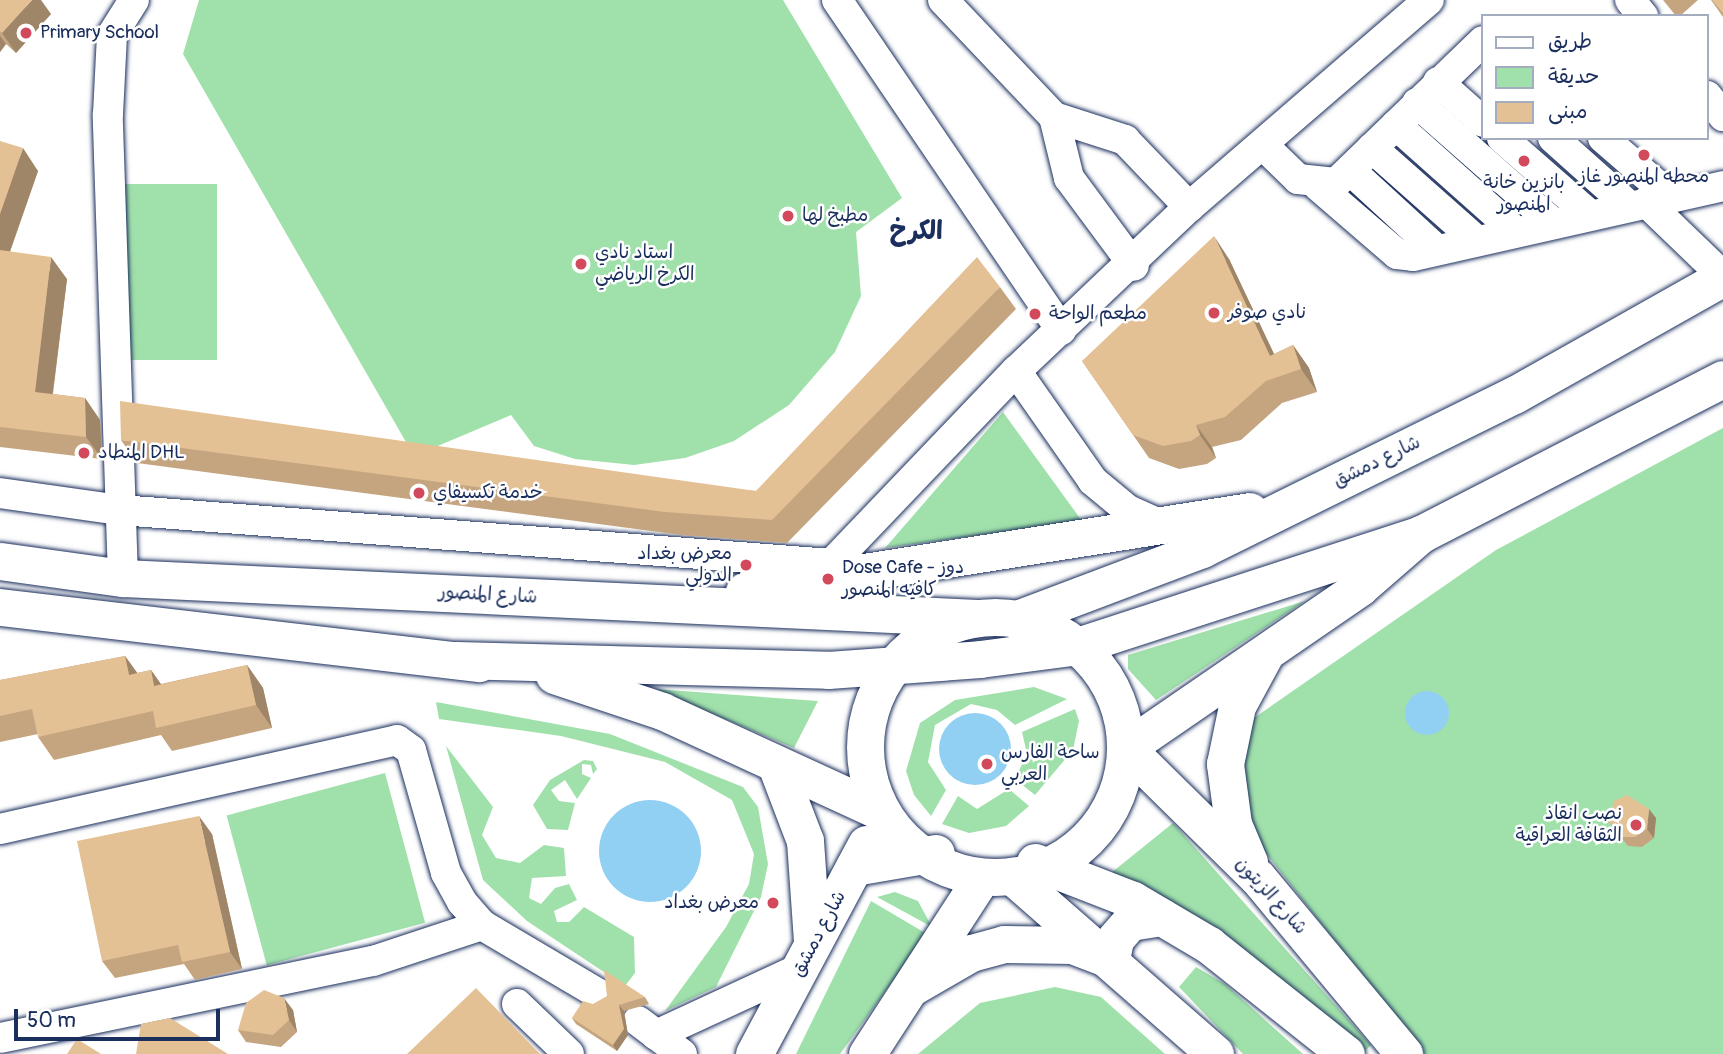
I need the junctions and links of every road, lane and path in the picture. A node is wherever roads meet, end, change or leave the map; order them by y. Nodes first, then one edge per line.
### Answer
1 (134, 0) edge
2 (836, 0) edge
3 (943, 0) edge
4 (1429, 0) edge
5 (1630, 0) edge
6 (1641, 14) edge
7 (1476, 59) edge
8 (1438, 82) junction
9 (1709, 98) edge
10 (1417, 103) junction
11 (1723, 116) edge
12 (1054, 117) junction
13 (1482, 121) edge
14 (1396, 125) junction
15 (1504, 140) edge
16 (1556, 140) edge
17 (1604, 140) edge
18 (1265, 147) junction
19 (1372, 148) junction
20 (1350, 170) junction
21 (1318, 186) junction
22 (1723, 186) edge
23 (1649, 201) junction
24 (1189, 207) junction
25 (1590, 215) junction
26 (1553, 223) junction
27 (1516, 232) junction
28 (1477, 241) junction
29 (1437, 250) junction
30 (1134, 266) junction
31 (1723, 276) edge
32 (1061, 330) junction
33 (1016, 371) junction
34 (1723, 379) edge
35 (0, 493) edge
36 (1289, 504) junction
37 (120, 510) junction
38 (1166, 527) junction
39 (1421, 534) junction
40 (0, 561) edge
41 (823, 573) junction
42 (123, 578) junction
43 (653, 603) junction
44 (0, 607) edge
45 (977, 618) junction
46 (1017, 619) junction
47 (1077, 646) junction
48 (1266, 653) junction
49 (456, 660) junction
50 (893, 666) junction
51 (1126, 748) junction
52 (776, 765) junction
53 (882, 812) junction
54 (0, 829) edge
55 (919, 853) junction
56 (1051, 865) junction
57 (854, 867) junction
58 (997, 877) junction
59 (1258, 878) junction
60 (1162, 917) junction
61 (482, 925) junction
62 (1111, 960) junction
63 (801, 967) junction
64 (912, 987) junction
65 (593, 999) dead end
66 (517, 1004) dead end
67 (0, 1038) edge
68 (654, 1041) edge
69 (569, 1054) edge
70 (754, 1054) edge
71 (867, 1054) edge
72 (1215, 1054) edge
73 (1346, 1054) edge
74 (1404, 1054) edge

1 - 37 street
2 - 32 street
3 - 12 street
4 - 18 street
5 - 6 street
7 - 8 street
8 - 10 street
8 - 13 street
9 - 11 street
10 - 14 street
10 - 26 street
12 - 24 street
12 - 30 street
14 - 19 street
14 - 27 street
15 - 25 street
16 - 23 street
17 - 23 street
18 - 21 street
18 - 24 street
19 - 20 street
19 - 28 street
20 - 21 street
20 - 29 street
21 - 29 street
22 - 23 street
23 - 25 street
23 - 31 street
24 - 30 street
25 - 26 street
26 - 27 street
27 - 28 street
28 - 29 street
30 - 32 street
31 - 36 main road, شارع دمشق
32 - 33 street
33 - 38 street
33 - 41 street
34 - 39 main road
35 - 37 street
36 - 38 main road
36 - 46 main road, شارع دمشق
37 - 41 street
37 - 42 street
38 - 41 main road
39 - 47 main road
39 - 48 main road
40 - 42 main road, شارع المنصور
41 - 43 main road
42 - 43 main road, شارع المنصور
43 - 45 main road, شارع المنصور
44 - 49 main road
45 - 46 main road
45 - 50 main road
46 - 47 main road
47 - 50 main road
47 - 51 main road
48 - 51 main road
48 - 59 main road
49 - 50 main road
49 - 52 main road
50 - 53 main road
51 - 56 main road
51 - 59 main road, شارع الزيتون
52 - 53 main road
52 - 63 main road
53 - 55 main road
53 - 57 main road, شارع دمشق
54 - 61 street
55 - 56 main road
55 - 57 main road
55 - 58 main road
56 - 58 main road
56 - 60 main road
57 - 63 main road, شارع دمشق
58 - 62 main road
58 - 64 main road
59 - 74 main road, شارع الزيتون
60 - 62 main road
60 - 73 main road
61 - 65 street
61 - 67 street
62 - 64 main road
62 - 72 main road
63 - 68 street
63 - 70 main road, شارع دمشق
64 - 71 main road
66 - 69 street

